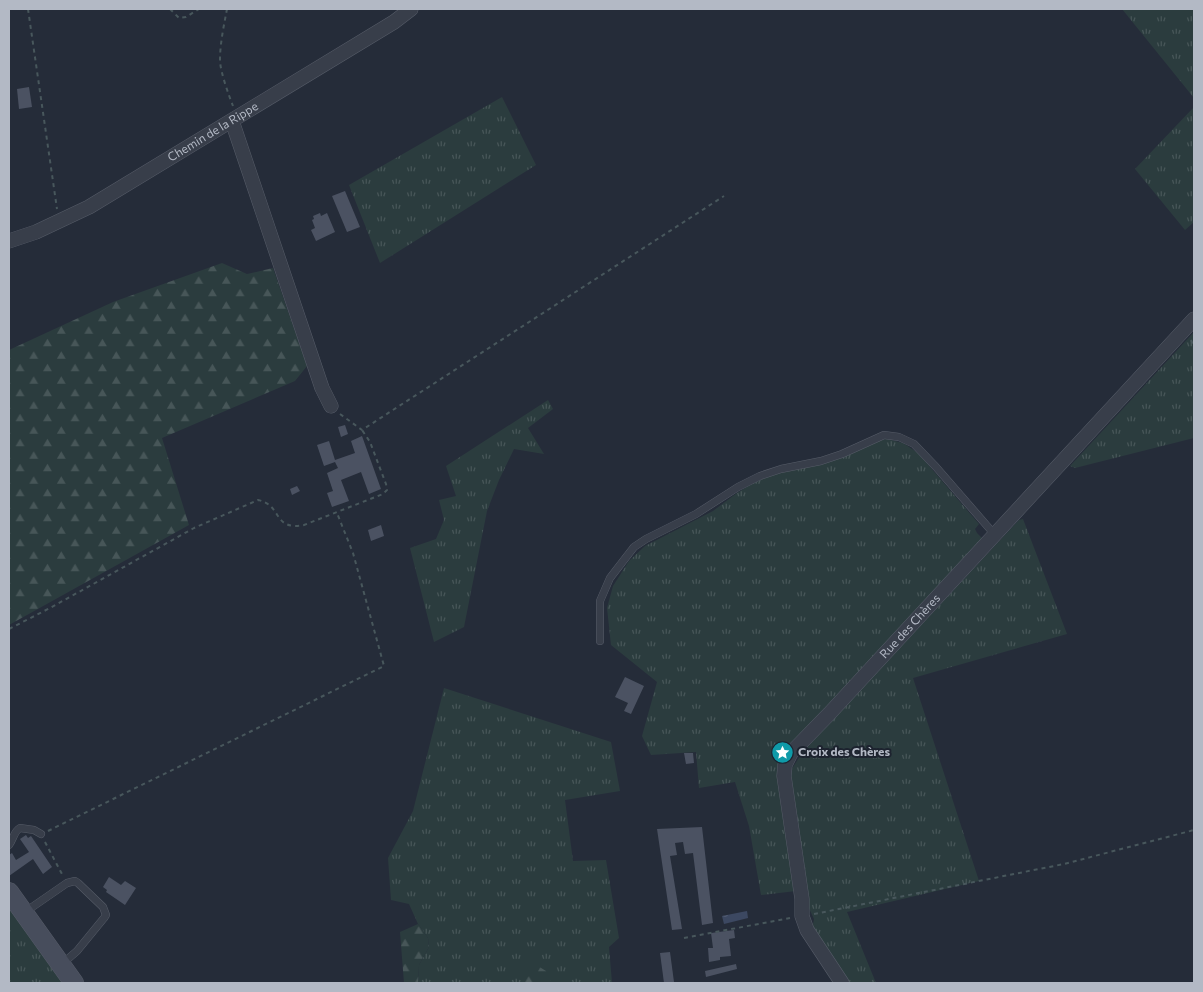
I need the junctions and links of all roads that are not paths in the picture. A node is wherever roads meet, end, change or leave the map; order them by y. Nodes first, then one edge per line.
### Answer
1 (410, 9) edge
2 (235, 119) junction
3 (9, 241) edge
4 (1194, 319) edge
5 (331, 406) road end
6 (995, 535) junction
7 (600, 641) dead end
8 (41, 834) road end
9 (9, 846) edge
10 (9, 892) edge
11 (23, 913) junction
12 (60, 965) junction
13 (74, 983) edge
14 (842, 983) edge

1 - 2 street, Chemin de la Rippe
2 - 3 street, Chemin de la Rippe
2 - 5 street
4 - 6 street, Rue des Chères
6 - 7 lane
6 - 14 street, Rue des Chères
8 - 9 lane
10 - 11 street
11 - 12 street
11 - 12 lane
12 - 13 street

